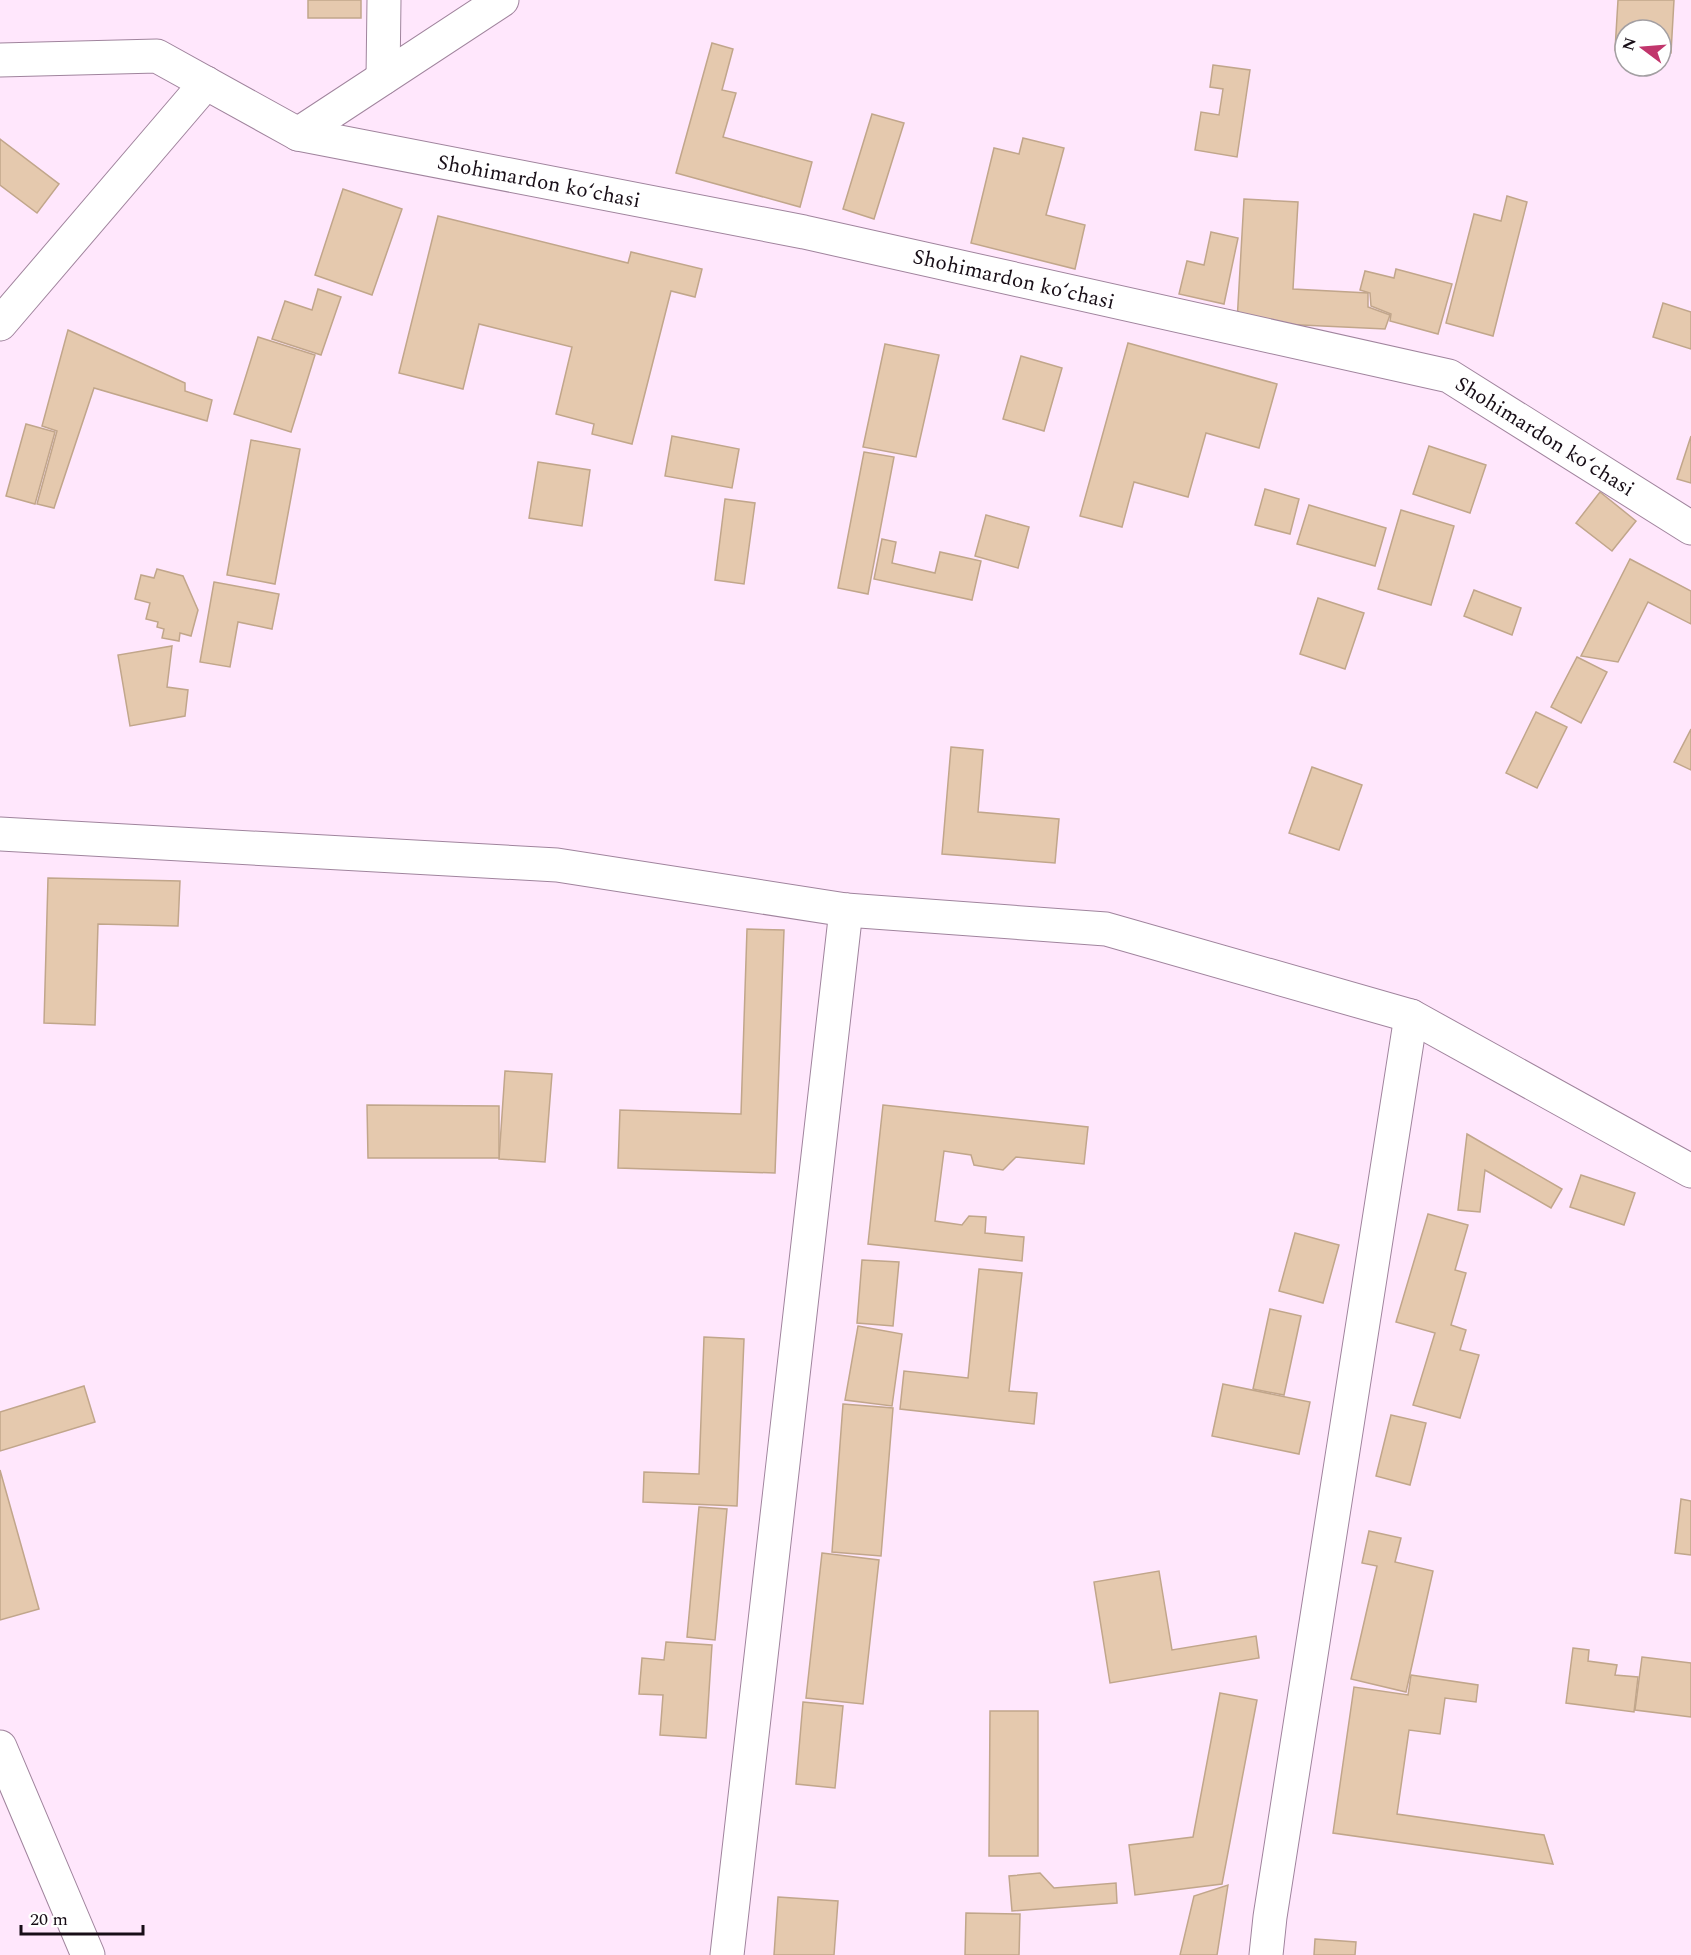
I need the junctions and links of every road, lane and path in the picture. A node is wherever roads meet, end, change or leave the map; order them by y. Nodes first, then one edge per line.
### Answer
1 (384, 0) edge
2 (502, 0) edge
3 (0, 60) edge
4 (383, 78) junction
5 (206, 83) junction
6 (298, 134) junction
7 (0, 324) edge
8 (1691, 528) edge
9 (0, 834) edge
10 (846, 910) junction
11 (1411, 1016) junction
12 (1691, 1171) edge
13 (0, 1747) edge
14 (88, 1955) edge
15 (727, 1955) edge
16 (1266, 1955) edge

1 - 4 street
2 - 4 street
3 - 5 street, Shohimardon koʻchasi
4 - 6 street
5 - 6 street, Shohimardon koʻchasi
5 - 7 street
6 - 8 street, Shohimardon koʻchasi
9 - 10 street
10 - 11 street
10 - 15 street
11 - 12 street
11 - 16 street
13 - 14 street

